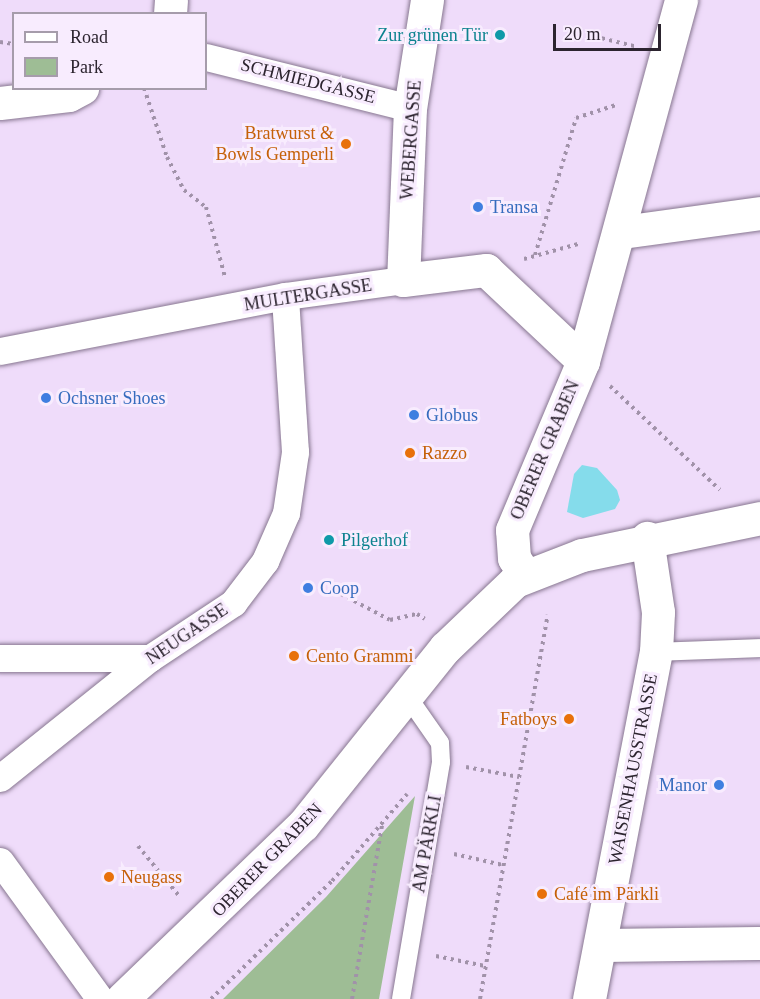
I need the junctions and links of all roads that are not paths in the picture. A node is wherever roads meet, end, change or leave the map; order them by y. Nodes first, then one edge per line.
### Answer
1 (427, 0) edge
2 (681, 0) edge
3 (207, 57) edge
4 (78, 90) edge
5 (0, 103) edge
6 (410, 108) junction
7 (760, 213) edge
8 (622, 232) junction
9 (404, 280) junction
10 (285, 296) junction
11 (0, 351) edge
12 (583, 361) junction
13 (755, 519) edge
14 (647, 538) junction
15 (525, 575) junction
16 (760, 648) edge
17 (656, 652) junction
18 (0, 658) edge
19 (150, 658) junction
20 (408, 697) junction
21 (0, 778) edge
22 (0, 861) edge
23 (760, 943) edge
24 (600, 945) junction
25 (100, 999) edge
26 (122, 999) edge
27 (401, 999) edge
28 (589, 999) edge

1 - 6 street, WEBERGASSE
2 - 8 street, OBERER GRABEN
3 - 6 street, SCHMIEDGASSE
4 - 5 street
6 - 9 street, WEBERGASSE
7 - 8 street
8 - 12 street, OBERER GRABEN
9 - 10 street, MULTERGASSE
9 - 12 street, MULTERGASSE
10 - 11 street, MULTERGASSE
10 - 19 street, NEUGASSE
12 - 15 street, OBERER GRABEN
13 - 14 street
14 - 15 street
14 - 17 street, WAISENHAUSSTRASSE
15 - 20 street, OBERER GRABEN
16 - 17 lane
17 - 24 street, WAISENHAUSSTRASSE
18 - 19 street
19 - 21 street, NEUGASSE
20 - 26 street, OBERER GRABEN
20 - 27 lane, AM PÄRKLI
22 - 25 street
23 - 24 street
24 - 28 street, WAISENHAUSSTRASSE

